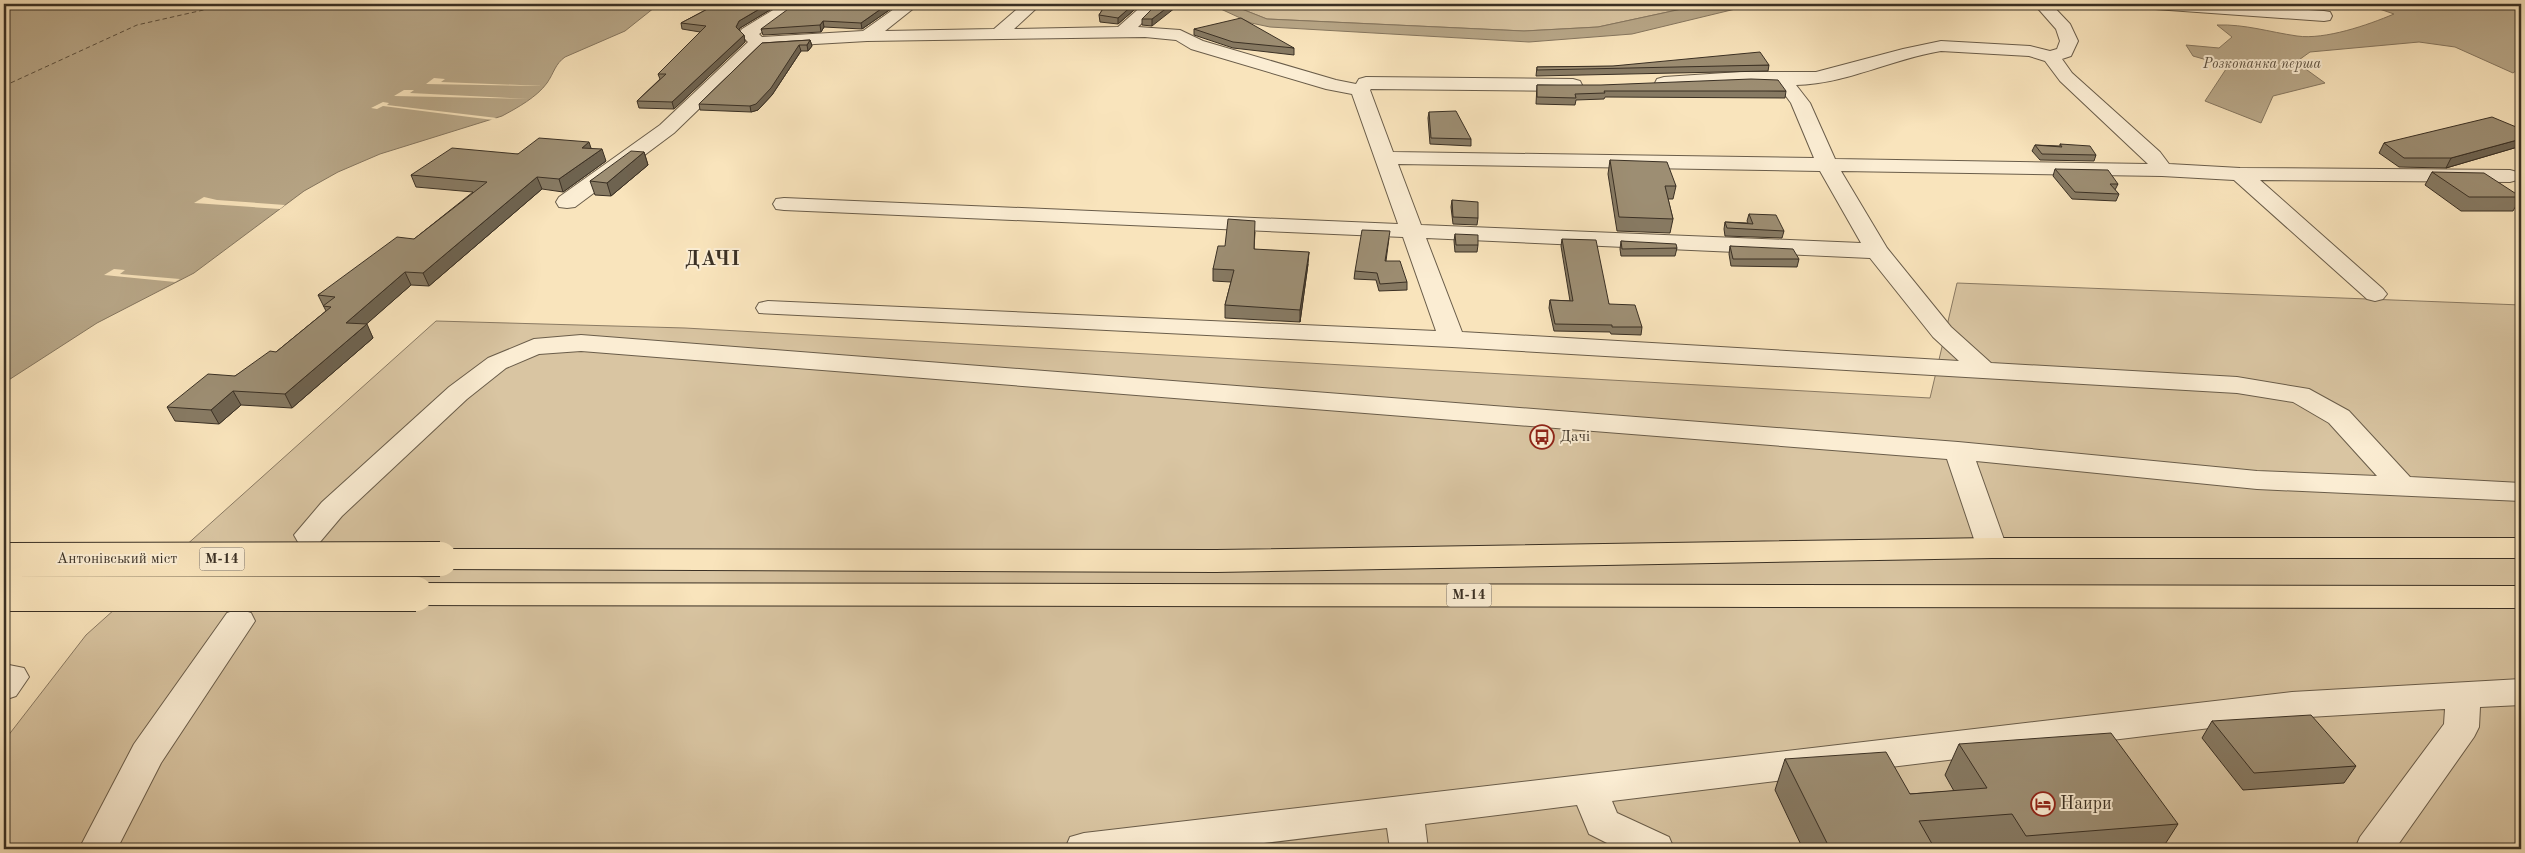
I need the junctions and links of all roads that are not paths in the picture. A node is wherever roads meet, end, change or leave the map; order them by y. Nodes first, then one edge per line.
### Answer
1 (794, 4) edge
2 (911, 4) edge
3 (1033, 4) edge
4 (1154, 4) edge
5 (2042, 4) edge
6 (2155, 4) edge
7 (2324, 16) dead end
8 (1122, 33) junction
9 (997, 35) junction
10 (867, 36) junction
11 (758, 42) junction
12 (2051, 57) junction
13 (1783, 80) junction
14 (1642, 84) edge
15 (1589, 85) edge
16 (1360, 90) junction
17 (1385, 158) junction
18 (1827, 165) junction
19 (2162, 170) junction
20 (2240, 174) junction
21 (2510, 176) dead end
22 (567, 202) dead end
23 (784, 204) dead end
24 (1411, 232) junction
25 (1877, 251) junction
26 (2375, 294) dead end
27 (768, 308) dead end
28 (1452, 339) junction
29 (1985, 371) junction
30 (1958, 451) junction
31 (2402, 486) junction
32 (2521, 492) edge
33 (309, 535) dead end
34 (1992, 548) junction
35 (2521, 548) edge
36 (4, 560) edge
37 (4, 594) edge
38 (2521, 597) edge
39 (239, 621) dead end
40 (4, 677) edge
41 (4, 687) edge
42 (2521, 692) edge
43 (2463, 695) junction
44 (1589, 790) junction
45 (1404, 811) junction
46 (98, 849) edge
47 (1084, 849) edge
48 (1409, 849) edge
49 (1654, 849) edge
50 (2374, 849) edge

1 - 11 street
2 - 10 street
3 - 9 street
4 - 8 street
5 - 12 street
6 - 7 street
8 - 9 street
8 - 16 street
9 - 10 street
10 - 11 street
11 - 22 street
12 - 13 street
12 - 19 street
13 - 14 street
13 - 18 street
15 - 16 street
16 - 17 street
17 - 18 street
17 - 24 street
18 - 19 street
18 - 25 street
19 - 20 street
20 - 21 street
20 - 26 street
23 - 24 street
24 - 25 street
24 - 28 street
25 - 29 street
27 - 28 street
28 - 29 street
29 - 31 street
30 - 31 street
30 - 33 street
30 - 34 street
31 - 32 street
34 - 35 highway, М-14
34 - 36 highway, Антонівський міст / М-14, bridge
37 - 38 highway, М-14, bridge
39 - 46 street
40 - 41 street
42 - 43 street
43 - 44 street
43 - 50 street
44 - 45 street
44 - 49 street
45 - 47 street
45 - 48 street

